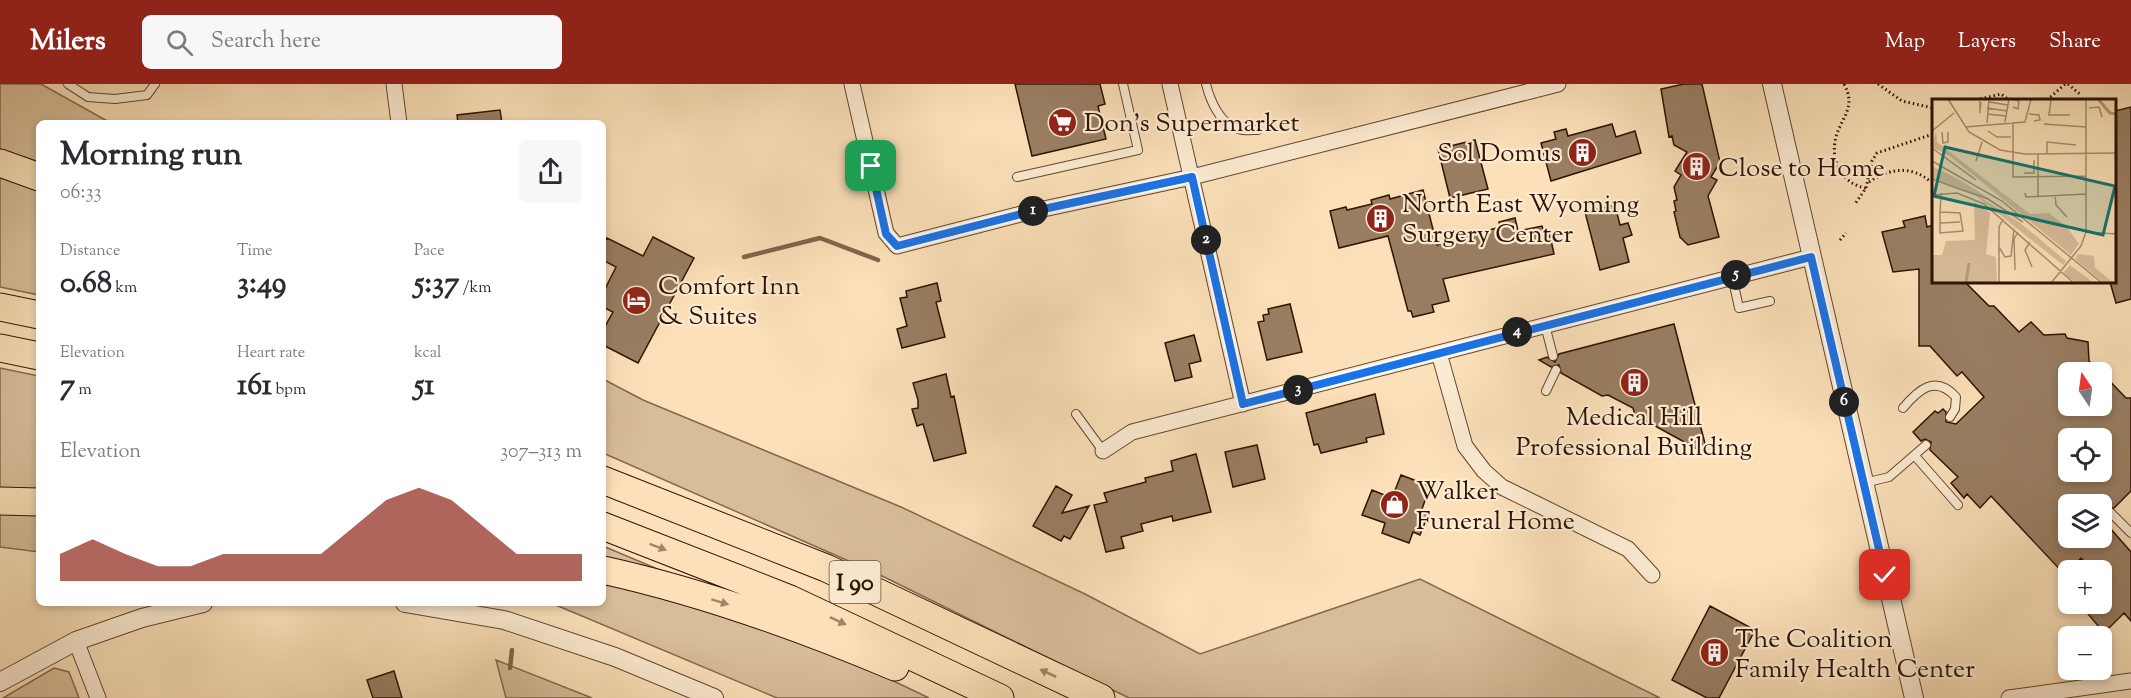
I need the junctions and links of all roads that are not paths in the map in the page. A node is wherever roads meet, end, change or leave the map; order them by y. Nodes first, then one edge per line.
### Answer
1 (68, 84) edge
2 (155, 84) edge
3 (394, 84) edge
4 (852, 84) edge
5 (1123, 84) edge
6 (1170, 84) edge
7 (1206, 84) edge
8 (1558, 84) edge
9 (1772, 84) edge
10 (399, 120) edge
11 (1258, 130) dead end
12 (0, 163) edge
13 (36, 176) edge
14 (1017, 177) dead end
15 (1192, 177) junction
16 (1811, 257) junction
17 (1732, 276) junction
18 (1770, 301) dead end
19 (0, 308) edge
20 (36, 314) edge
21 (1545, 325) junction
22 (0, 348) edge
23 (1439, 353) junction
24 (36, 355) edge
25 (1553, 356) dead end
26 (1557, 370) dead end
27 (1546, 391) dead end
28 (1243, 404) junction
29 (1903, 408) dead end
30 (1076, 414) dead end
31 (1950, 417) dead end
32 (1926, 446) dead end
33 (1103, 452) joint
34 (1915, 456) junction
35 (606, 463) edge
36 (606, 481) edge
37 (1863, 483) junction
38 (0, 501) edge
39 (36, 502) edge
40 (1958, 505) dead end
41 (2112, 514) edge
42 (606, 527) edge
43 (2131, 533) edge
44 (826, 568) junction
45 (606, 571) edge
46 (1652, 575) dead end
47 (191, 606) edge
48 (422, 606) edge
49 (76, 641) junction
50 (2131, 681) edge
51 (0, 682) edge
52 (98, 698) edge
53 (714, 698) edge
54 (970, 698) edge
55 (1000, 698) edge
56 (1101, 698) edge
57 (1914, 698) edge
58 (2009, 698) edge

1 - 2 lane
3 - 10 street
4 - 15 street
5 - 14 lane
6 - 15 street
7 - 11 lane
8 - 15 street
9 - 16 street
12 - 13 highway
15 - 28 street
16 - 17 street
16 - 37 street
17 - 18 lane
17 - 21 street
19 - 20 highway
21 - 23 street
21 - 25 lane
22 - 24 highway
23 - 28 street
23 - 46 street
26 - 27 lane
28 - 33 street
29 - 31 lane
30 - 33 lane
32 - 34 lane
34 - 37 lane
34 - 40 lane
35 - 44 highway, I 90
36 - 44 highway, I 90
37 - 57 street
38 - 39 highway
41 - 43 lane
42 -> 55 highway, I 90
56 -> 44 highway, I 90
45 -> 54 highway, I 90
47 - 49 street
48 - 53 street
49 - 51 street
49 - 52 street
50 - 58 street

